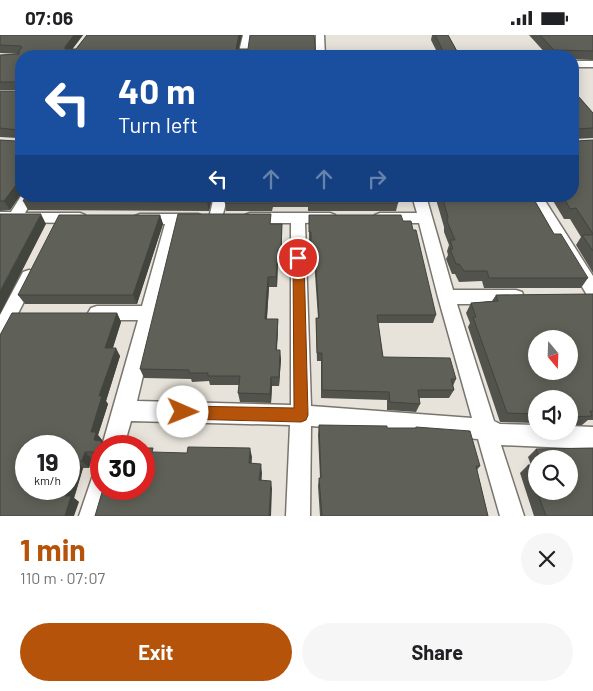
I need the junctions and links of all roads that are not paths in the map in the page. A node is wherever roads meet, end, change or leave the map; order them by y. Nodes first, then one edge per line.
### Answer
1 (247, 35) edge
2 (320, 35) edge
3 (244, 50) edge
4 (321, 50) edge
5 (579, 64) edge
6 (593, 64) edge
7 (22, 202) edge
8 (220, 202) edge
9 (421, 202) edge
10 (539, 202) edge
11 (7, 217) edge
12 (58, 218) junction
13 (96, 218) edge
14 (125, 218) edge
15 (216, 218) junction
16 (347, 218) edge
17 (366, 218) edge
18 (425, 218) junction
19 (173, 219) junction
20 (298, 219) junction
21 (50, 236) edge
22 (35, 264) edge
23 (593, 289) edge
24 (593, 296) edge
25 (446, 297) junction
26 (534, 297) edge
27 (573, 297) edge
28 (10, 313) junction
29 (30, 313) edge
30 (80, 313) edge
31 (149, 313) junction
32 (0, 332) edge
33 (124, 411) junction
34 (301, 415) junction
35 (486, 429) junction
36 (116, 435) edge
37 (593, 438) edge
38 (96, 500) edge
39 (91, 516) edge
40 (298, 516) edge
41 (512, 516) edge

1 - 3 street
2 - 4 street
5 - 6 street
7 - 11 street
8 - 15 street
9 - 18 street
10 - 23 street
11 - 12 street
12 - 13 street
12 - 21 street
14 - 19 street
15 - 19 street
15 - 20 street
16 - 20 street
17 - 18 street
18 - 25 street
19 - 31 street
20 - 34 street
22 - 28 street
24 - 27 street
25 - 26 street
25 - 35 street
28 - 29 street
28 - 32 street
30 - 31 street
31 - 33 street
33 - 34 street
33 - 36 street
34 - 35 street
34 - 40 street
35 - 37 street
35 - 41 street
38 - 39 street

